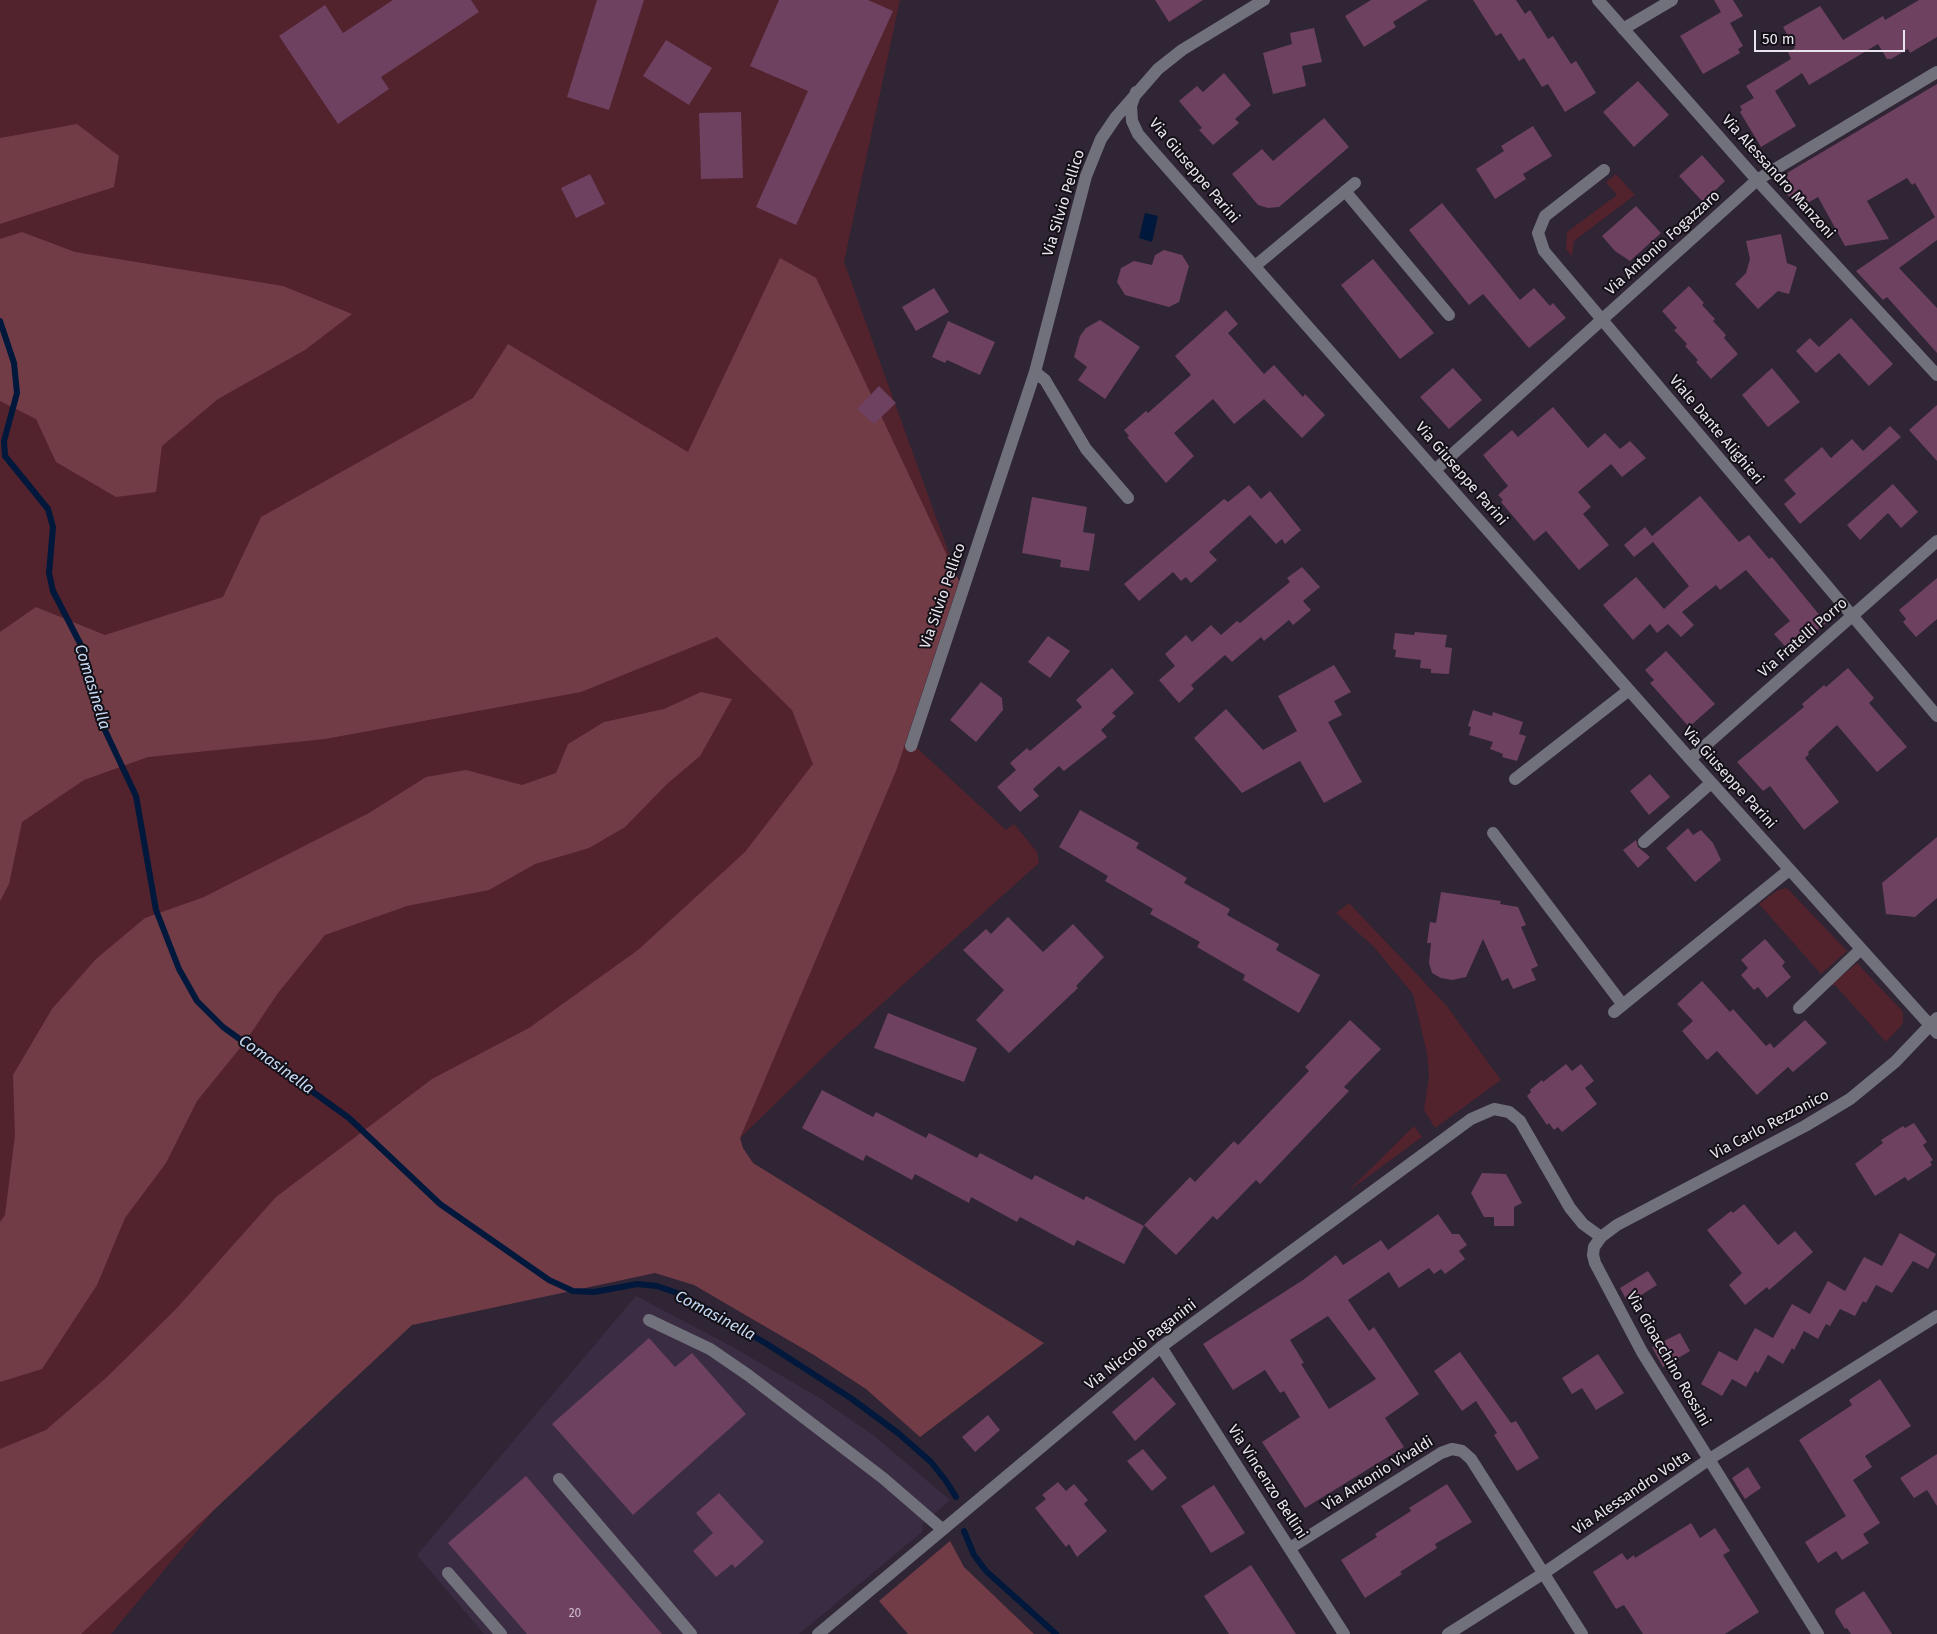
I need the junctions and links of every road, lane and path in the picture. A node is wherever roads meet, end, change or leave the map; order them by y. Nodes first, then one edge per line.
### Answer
1 (1598, 0) edge
2 (1672, 0) edge
3 (1259, 1) edge
4 (1623, 29) junction
5 (1937, 72) edge
6 (1136, 92) junction
7 (1604, 170) dead end
8 (1757, 180) junction
9 (1255, 266) junction
10 (1449, 314) dead end
11 (1602, 321) junction
12 (1034, 372) junction
13 (1937, 374) edge
14 (1435, 470) junction
15 (1128, 498) dead end
16 (1937, 541) edge
17 (1852, 617) junction
18 (1629, 690) junction
19 (1937, 716) edge
20 (911, 746) dead end
21 (1690, 759) junction
22 (1516, 779) dead end
23 (1711, 783) junction
24 (1493, 833) dead end
25 (1644, 842) dead end
26 (1789, 870) junction
27 (1861, 949) junction
28 (1798, 1008) dead end
29 (1935, 1025) edge
30 (1601, 1237) junction
31 (1937, 1316) edge
32 (650, 1320) dead end
33 (1161, 1347) junction
34 (1708, 1460) junction
35 (559, 1479) dead end
36 (942, 1529) junction
37 (1290, 1548) junction
38 (448, 1573) dead end
39 (1544, 1573) junction
40 (500, 1634) edge
41 (691, 1634) edge
42 (818, 1634) edge
43 (1344, 1634) edge
44 (1448, 1634) edge
45 (1582, 1634) edge
46 (1818, 1634) edge

1 - 4 street, Via Alessandro Manzoni
2 - 4 street
3 - 6 street, Via Silvio Pellico
4 - 8 street, Via Alessandro Manzoni
5 - 8 street, Via Antonio Fogazzaro
6 - 9 street, Via Giuseppe Parini
6 - 12 street, Via Silvio Pellico
7 - 11 street, Viale Dante Alighieri
8 - 11 street, Via Antonio Fogazzaro
8 - 13 street, Via Alessandro Manzoni
9 - 10 street
9 - 14 street, Via Giuseppe Parini
11 - 14 street, Via Antonio Fogazzaro
11 - 17 street, Viale Dante Alighieri
12 - 15 street
12 - 20 street, Via Silvio Pellico
14 - 18 street, Via Giuseppe Parini
16 - 17 street, Via Fratelli Porro
17 - 19 street, Viale Dante Alighieri
17 - 21 street, Via Fratelli Porro
18 - 21 street, Via Giuseppe Parini
18 - 22 street
21 - 23 street, Via Giuseppe Parini
23 - 25 street
23 - 26 street, Via Giuseppe Parini
24 - 26 street
26 - 27 street, Via Giuseppe Parini
27 - 28 street
27 - 29 street, Via Giuseppe Parini
29 - 30 street, Via Carlo Rezzonico
30 - 33 street, Via Niccolò Paganini
30 - 34 street, Via Gioacchino Rossini
31 - 34 street, Via Alessandro Volta
32 - 36 street
33 - 36 street, Via Niccolò Paganini
33 - 37 street, Via Vincenzo Bellini
34 - 39 street, Via Alessandro Volta
34 - 46 street, Via Gioacchino Rossini
35 - 41 street
36 - 42 street, Via Niccolò Paganini
37 - 39 street, Via Antonio Vivaldi
37 - 43 street, Via Vincenzo Bellini
38 - 40 street
39 - 44 street, Via Alessandro Volta
39 - 45 street, Via Antonio Vivaldi

